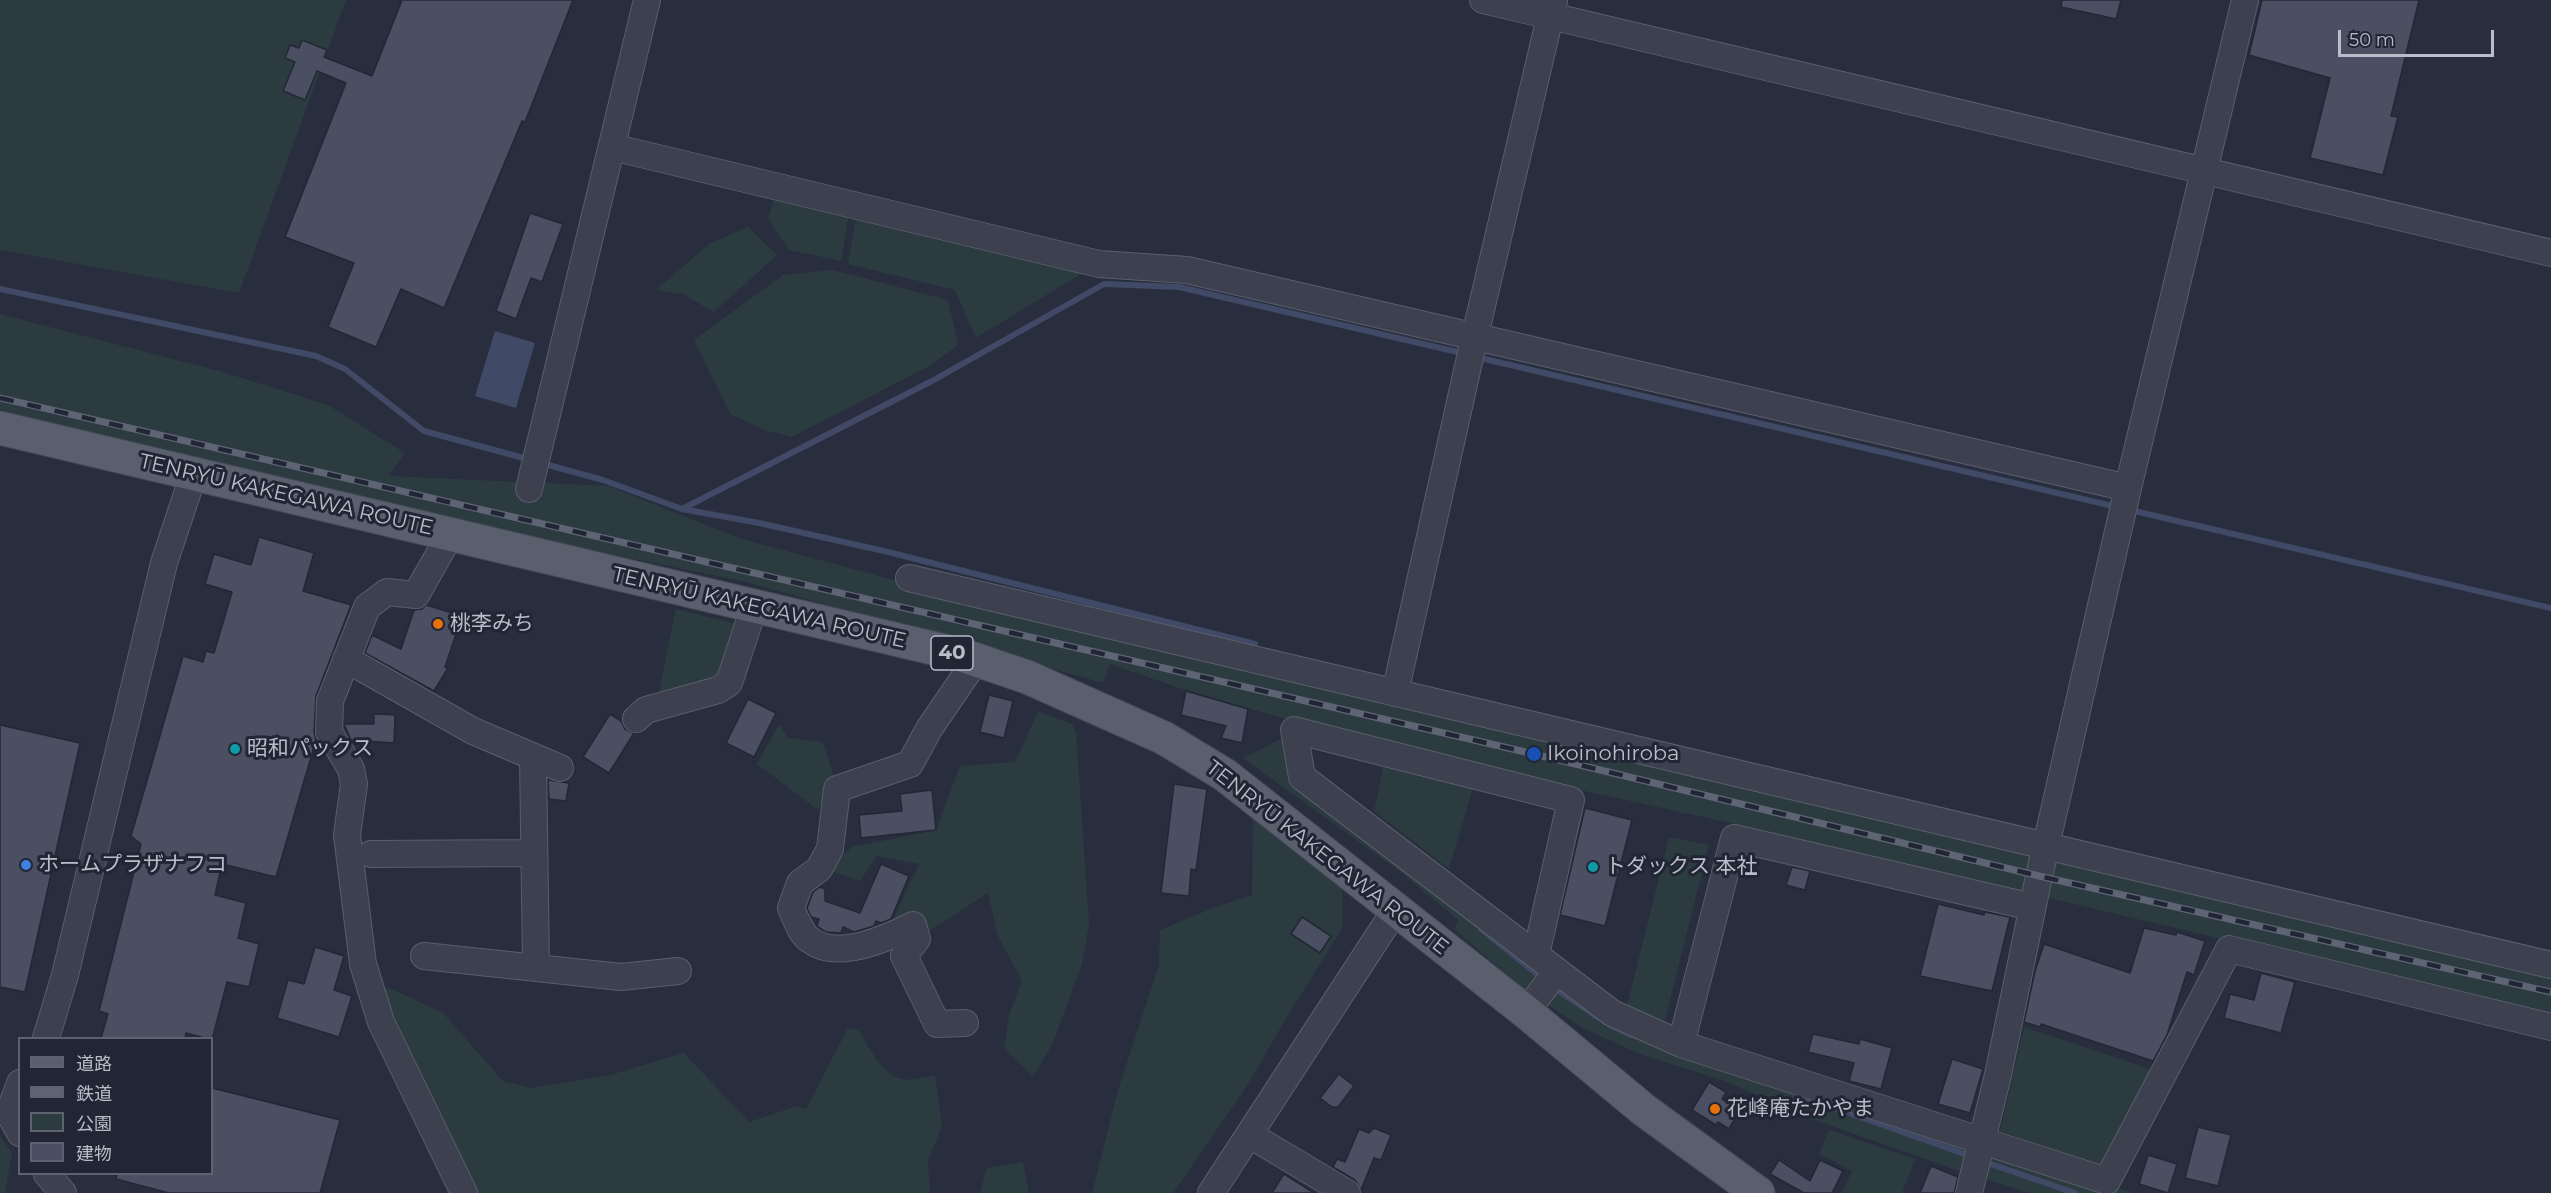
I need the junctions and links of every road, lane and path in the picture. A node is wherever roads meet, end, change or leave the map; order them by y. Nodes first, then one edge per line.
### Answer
1 (647, 0) edge
2 (1483, 0) edge
3 (2245, 0) edge
4 (1552, 8) edge
5 (612, 147) junction
6 (2204, 172) junction
7 (2551, 253) edge
8 (1474, 340) junction
9 (0, 428) edge
10 (195, 473) junction
11 (531, 481) dead end
12 (2127, 492) junction
13 (450, 534) junction
14 (909, 578) dead end
15 (761, 609) junction
16 (346, 658) junction
17 (976, 660) junction
18 (737, 693) dead end
19 (1395, 693) junction
20 (636, 719) dead end
21 (533, 757) junction
22 (560, 768) dead end
23 (2045, 847) junction
24 (534, 853) junction
25 (371, 854) dead end
26 (2032, 907) junction
27 (1396, 909) junction
28 (1536, 955) junction
29 (424, 956) dead end
30 (2551, 965) edge
31 (536, 966) junction
32 (678, 971) dead end
33 (1555, 973) junction
34 (1531, 1006) junction
35 (965, 1023) dead end
36 (2551, 1027) edge
37 (46, 1037) edge
38 (1681, 1044) junction
39 (18, 1088) edge
40 (18, 1129) edge
41 (1250, 1135) junction
42 (1981, 1145) junction
43 (49, 1175) edge
44 (1971, 1184) edge
45 (63, 1193) edge
46 (464, 1193) edge
47 (1211, 1193) edge
48 (1347, 1193) edge
49 (1758, 1193) edge

1 - 5 street
2 - 4 street
3 - 6 street
4 - 6 street
4 - 8 street
5 - 8 street
5 - 11 street
6 - 7 street
6 - 12 street
8 - 12 street
8 - 19 street
9 - 10 main road, TENRYŪ KAKEGAWA ROUTE / 40
10 - 13 main road, TENRYŪ KAKEGAWA ROUTE / 40
10 - 37 street
12 - 23 street
13 - 15 main road, TENRYŪ KAKEGAWA ROUTE / 40
13 - 16 street
14 - 19 street
15 - 17 main road, TENRYŪ KAKEGAWA ROUTE / 40
15 - 18 street
15 - 20 street
16 - 21 street
16 - 46 street
17 - 27 main road, TENRYŪ KAKEGAWA ROUTE / 40
17 - 35 street
19 - 23 street
21 - 22 street
21 - 24 street
23 - 26 street
23 - 30 street
24 - 25 street
24 - 31 street
26 - 38 street
26 - 42 street
27 - 34 main road, TENRYŪ KAKEGAWA ROUTE / 40
27 - 41 street
28 - 28 street
28 - 33 street
29 - 31 street
31 - 32 street
33 - 34 street
33 - 38 street
34 - 49 main road, TENRYŪ KAKEGAWA ROUTE / 40
36 - 42 street
38 - 42 street
39 - 40 street
41 - 47 street
41 - 48 street
42 - 44 street
43 - 45 street

